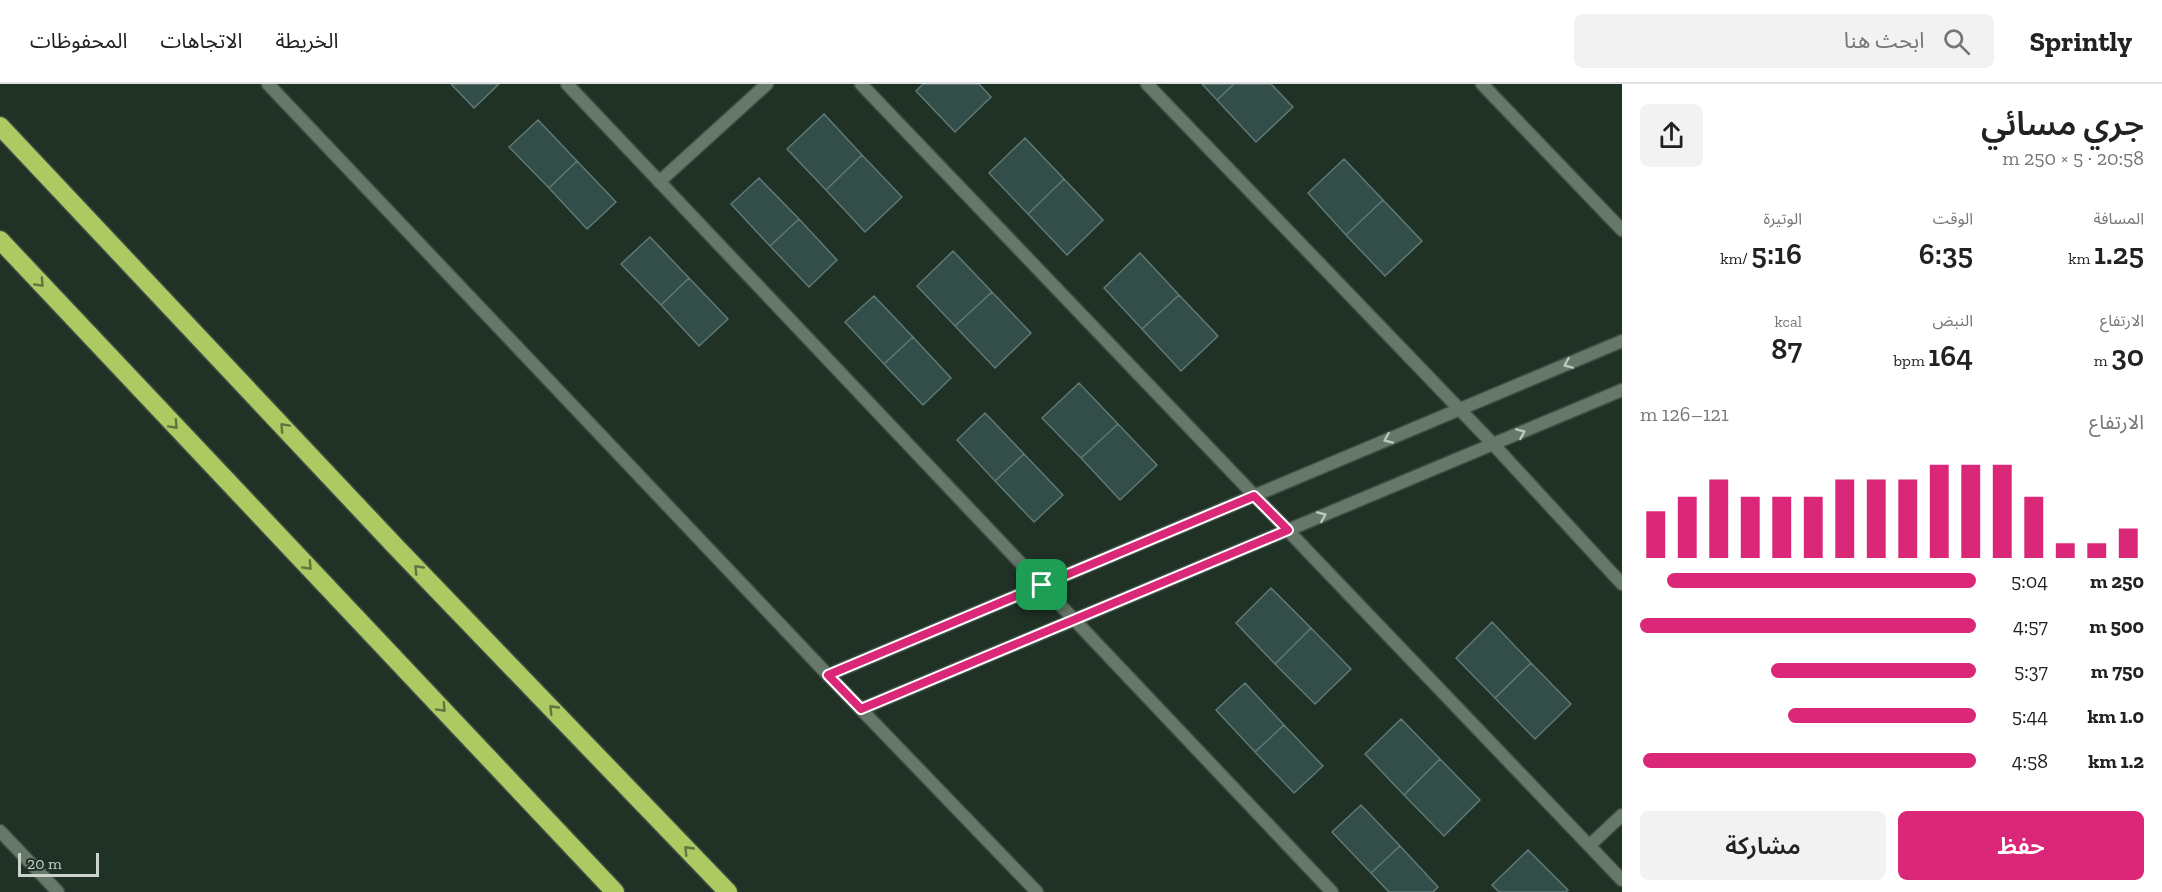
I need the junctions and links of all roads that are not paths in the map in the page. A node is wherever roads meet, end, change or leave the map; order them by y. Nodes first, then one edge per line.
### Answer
1 (268, 84) edge
2 (567, 84) edge
3 (767, 84) edge
4 (861, 84) edge
5 (1147, 84) edge
6 (1482, 84) edge
7 (0, 126) edge
8 (659, 182) junction
9 (1622, 230) edge
10 (0, 240) edge
11 (1622, 341) edge
12 (1622, 390) edge
13 (1460, 409) junction
14 (1493, 444) junction
15 (1254, 496) junction
16 (1288, 530) junction
17 (1622, 584) edge
18 (1042, 585) junction
19 (1075, 620) junction
20 (828, 675) junction
21 (861, 709) junction
22 (1622, 815) edge
23 (0, 831) edge
24 (1590, 845) junction
25 (1622, 880) edge
26 (58, 892) edge
27 (615, 892) edge
28 (729, 892) edge
29 (1037, 892) edge
30 (1332, 892) edge

1 - 20 street
2 - 8 street
3 - 8 street
4 - 15 street
5 - 13 street
6 - 9 street
28 -> 7 highway
8 - 18 street
10 -> 27 highway
11 -> 13 street
14 -> 12 street
13 - 14 street
13 -> 15 street
16 -> 14 street
14 - 17 street
15 - 16 street
15 - 18 street
16 - 19 street
16 - 24 street
18 - 19 street
18 - 20 street
19 - 21 street
19 - 30 street
20 - 21 street
21 - 29 street
22 - 24 street
23 - 26 street
24 - 25 street

